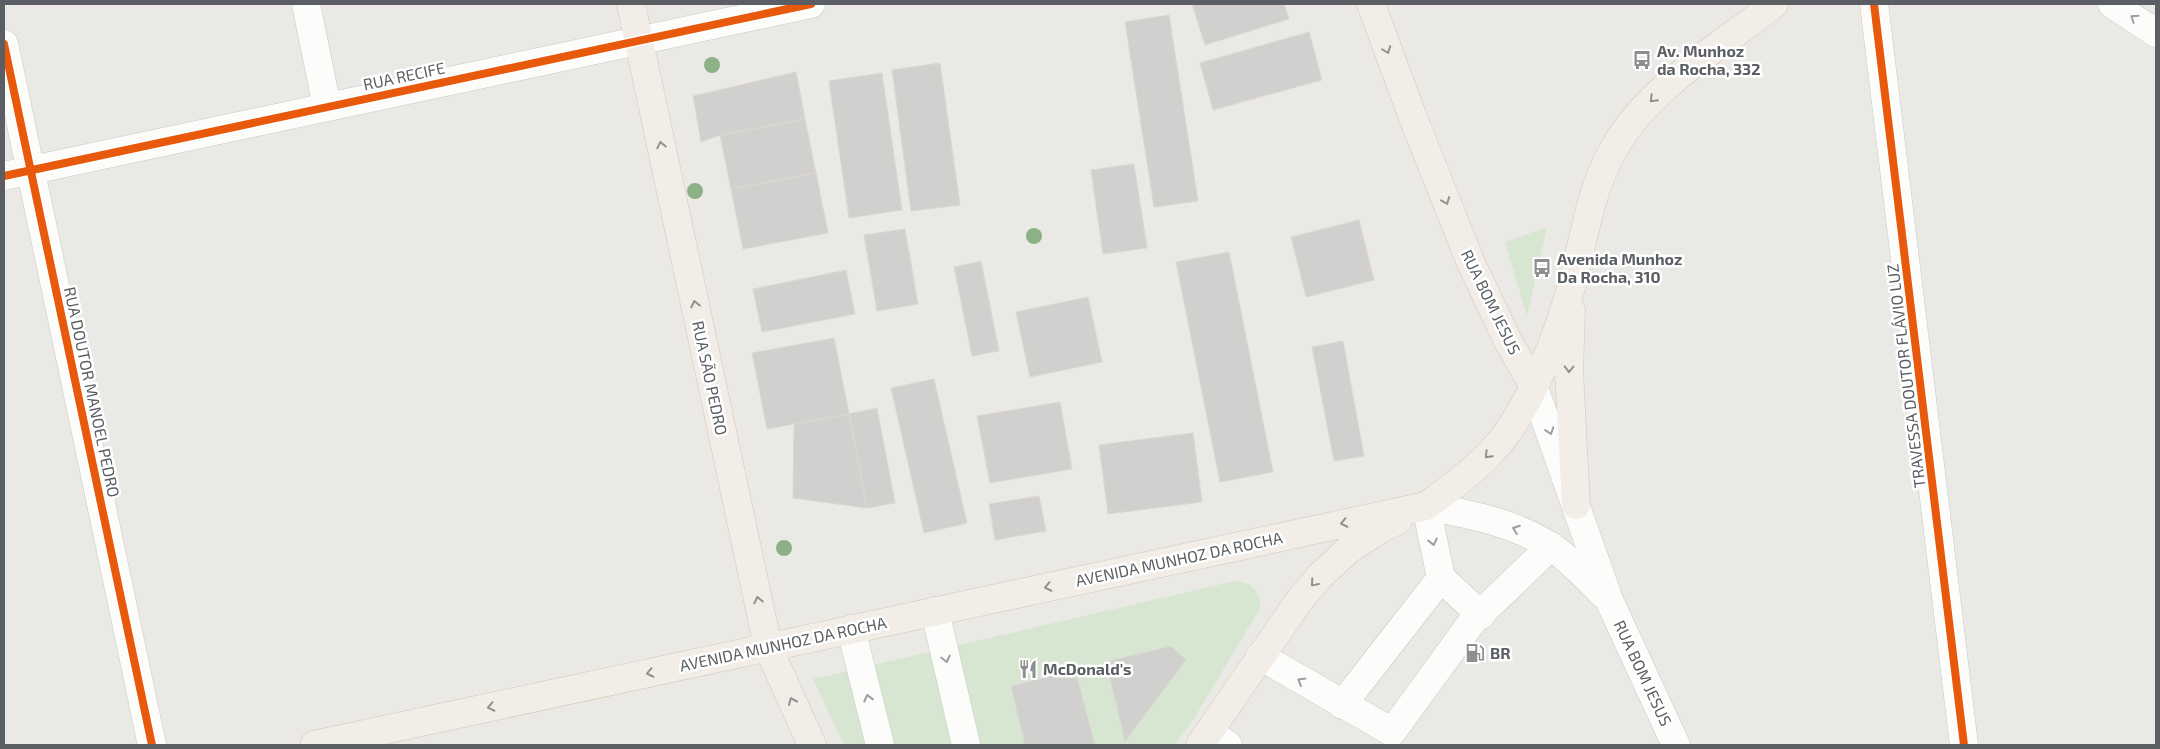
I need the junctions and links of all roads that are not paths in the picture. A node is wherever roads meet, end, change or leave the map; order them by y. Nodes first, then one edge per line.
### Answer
1 (306, 4) edge
2 (630, 4) edge
3 (810, 4) edge
4 (1371, 4) edge
5 (1774, 4) edge
6 (1874, 4) edge
7 (2112, 4) edge
8 (2156, 33) edge
9 (638, 40) junction
10 (4, 44) edge
11 (327, 107) junction
12 (30, 170) junction
13 (4, 176) edge
14 (1572, 285) junction
15 (1533, 385) junction
16 (1426, 506) junction
17 (1576, 506) junction
18 (1551, 546) junction
19 (1441, 578) junction
20 (1609, 600) junction
21 (935, 611) junction
22 (1481, 615) junction
23 (851, 629) junction
24 (768, 648) junction
25 (1260, 656) junction
26 (1342, 705) junction
27 (372, 733) junction
28 (1212, 741) edge
29 (152, 745) edge
30 (314, 745) edge
31 (338, 745) edge
32 (812, 745) edge
33 (880, 745) edge
34 (966, 745) edge
35 (1676, 745) edge
36 (1964, 745) edge

1 - 11 street
2 - 9 main road, RUA SÃO PEDRO
3 - 9 street, RUA RECIFE
4 -> 15 main road, RUA BOM JESUS
5 -> 14 main road, AVENIDA MUNHOZ DA ROCHA
6 - 36 street, TRAVESSA DOUTOR FLÁVIO LUZ
8 -> 7 street
9 - 11 street, RUA RECIFE
24 -> 9 main road, RUA SÃO PEDRO
10 - 12 street, RUA DOUTOR MANOEL PEDRO
11 - 12 street, RUA RECIFE
12 - 13 street, RUA RECIFE
12 - 29 street, RUA DOUTOR MANOEL PEDRO
14 - 15 main road, AVENIDA MUNHOZ DA ROCHA
14 -> 17 main road
15 -> 16 main road, AVENIDA MUNHOZ DA ROCHA
15 -> 17 street, RUA BOM JESUS
18 -> 16 street, RUA BOM JESUS
16 -> 19 street
16 -> 21 main road, AVENIDA MUNHOZ DA ROCHA
16 -> 25 main road
17 - 20 street, RUA BOM JESUS
18 - 20 street, RUA BOM JESUS
18 - 22 street
19 - 22 street
19 - 26 street
20 - 35 street, RUA BOM JESUS
21 - 23 main road, AVENIDA MUNHOZ DA ROCHA
21 -> 34 street
22 - 26 street
23 - 24 main road, AVENIDA MUNHOZ DA ROCHA
33 -> 23 street
24 -> 27 main road, AVENIDA MUNHOZ DA ROCHA
32 -> 24 main road, RUA SÃO PEDRO
26 -> 25 street
25 - 28 main road
27 - 30 main road, AVENIDA MUNHOZ DA ROCHA
27 - 31 main road

